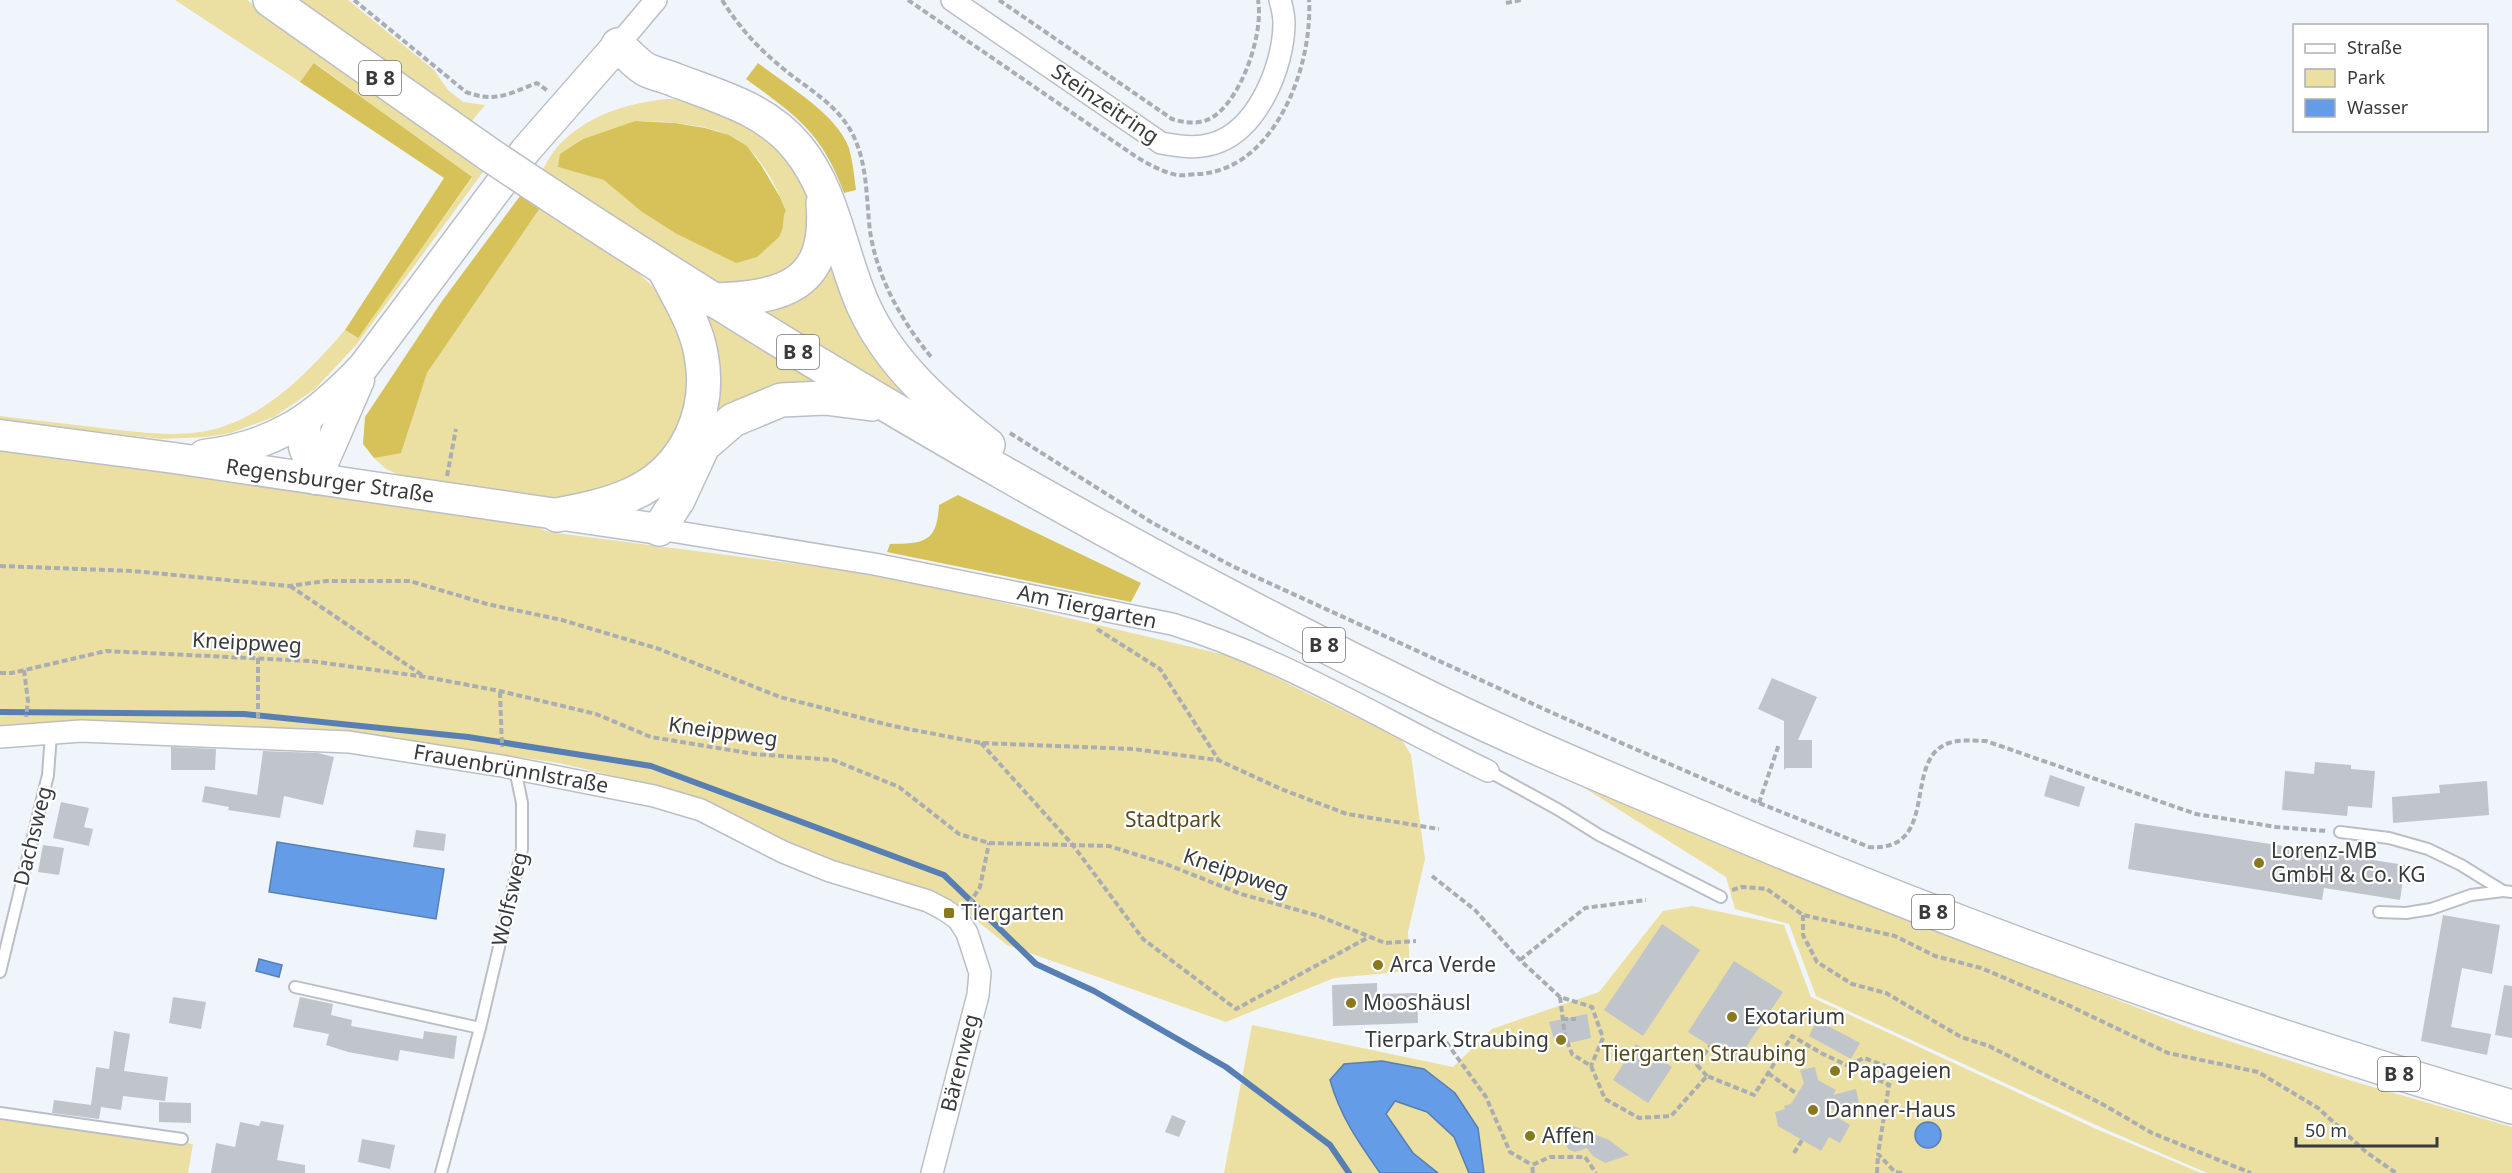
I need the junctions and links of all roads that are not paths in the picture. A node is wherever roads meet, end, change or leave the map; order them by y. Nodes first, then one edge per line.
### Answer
1 (270, 0) edge
2 (656, 0) edge
3 (952, 0) edge
4 (1280, 0) edge
5 (618, 45) junction
6 (822, 189) junction
7 (665, 271) junction
8 (712, 300) junction
9 (364, 366) junction
10 (884, 405) junction
11 (306, 419) junction
12 (0, 435) edge
13 (174, 458) junction
14 (316, 479) junction
15 (649, 485) junction
16 (1070, 509) junction
17 (557, 515) junction
18 (659, 529) junction
19 (51, 734) junction
20 (0, 737) edge
21 (509, 762) junction
22 (1488, 771) joint
23 (2340, 832) road end
24 (2507, 892) edge
25 (1721, 897) road end
26 (2379, 912) dead end
27 (975, 953) joint
28 (0, 972) edge
29 (295, 987) dead end
30 (480, 1028) junction
31 (2512, 1107) edge
32 (0, 1113) edge
33 (182, 1138) dead end
34 (441, 1173) edge
35 (932, 1173) edge

1 - 7 main road, B 8, bridge
2 - 5 street
3 - 4 street, Steinzeitring
5 - 6 main road
5 - 9 street
6 - 8 main road
6 - 16 main road
7 - 8 main road, B 8
7 - 15 main road
8 - 10 main road, B 8
9 - 11 street
9 - 14 street
10 - 16 main road, B 8
10 - 18 main road
11 - 13 street
11 - 14 street
12 - 13 street, Regensburger Straße
13 - 14 street, Regensburger Straße
14 - 17 street, Regensburger Straße
15 - 17 main road
15 - 18 main road
16 - 31 main road, B 8
17 - 18 street, Regensburger Straße
18 - 22 street, Am Tiergarten
19 - 20 street, Frauenbrünnlstraße
19 - 21 street, Frauenbrünnlstraße
19 - 28 lane, Dachsweg
21 - 27 street, Frauenbrünnlstraße
21 - 30 lane, Wolfsweg
22 - 25 lane
23 - 24 lane
24 - 26 lane
27 - 35 street, Bärenweg
29 - 30 lane
30 - 34 lane, Wolfsweg
32 - 33 lane

